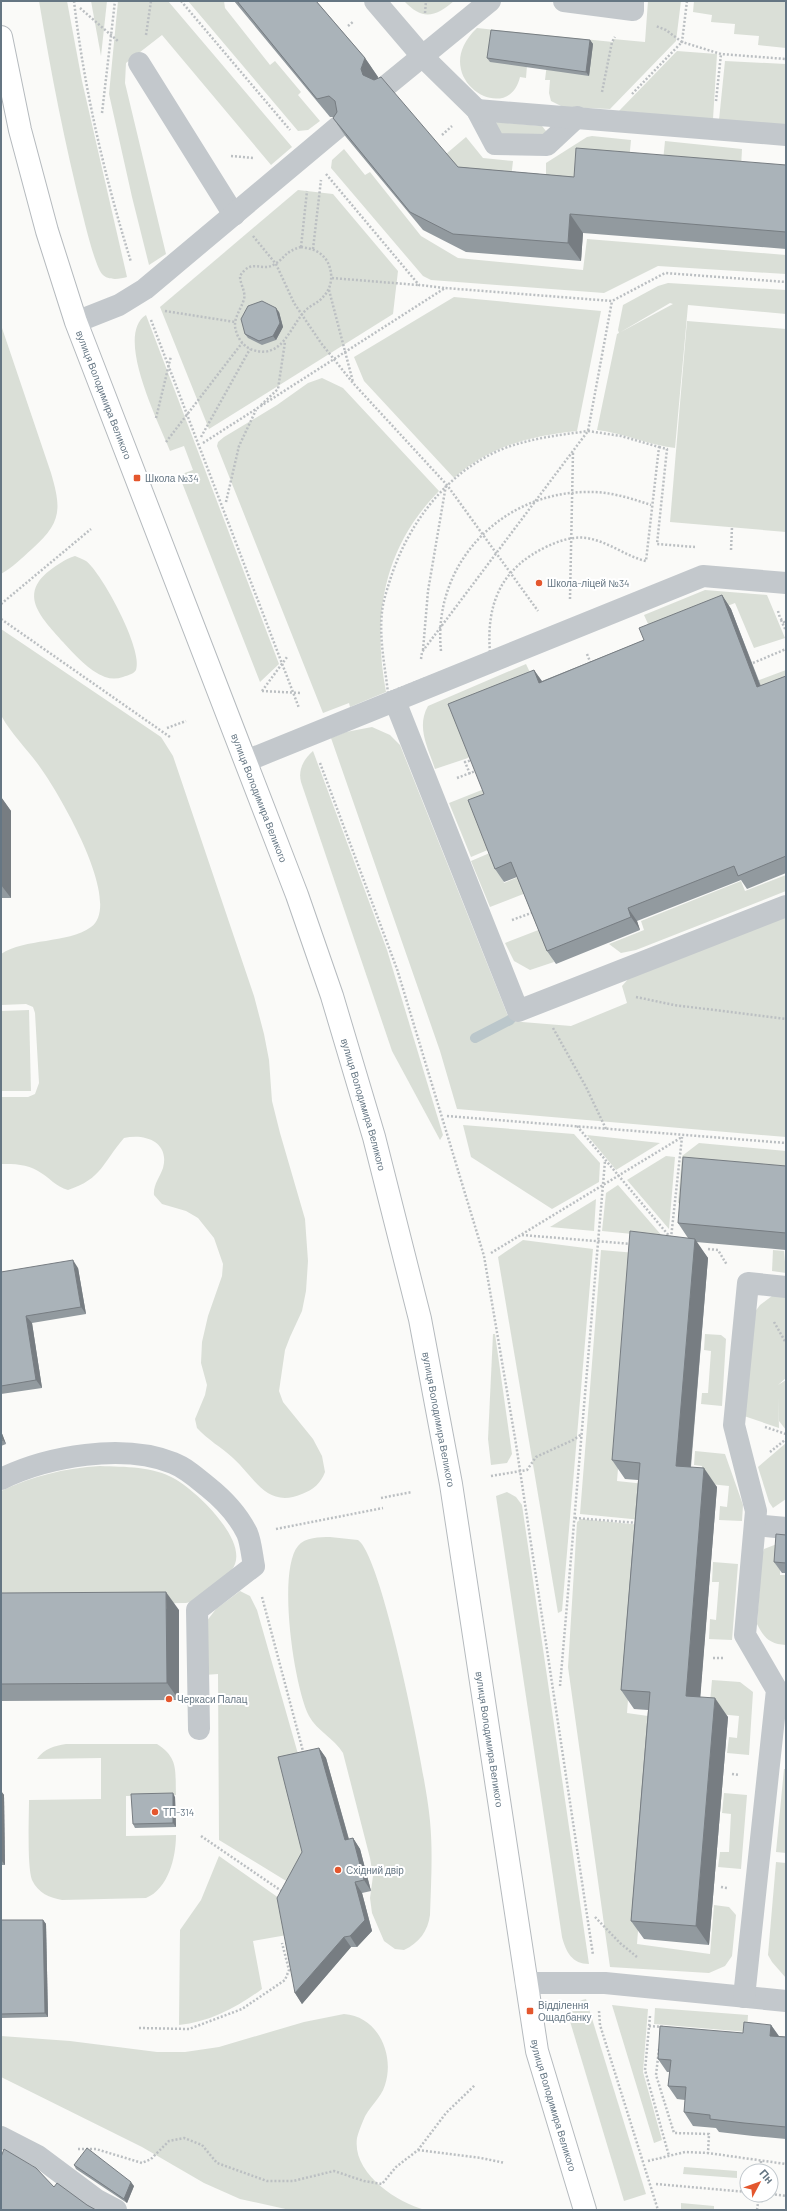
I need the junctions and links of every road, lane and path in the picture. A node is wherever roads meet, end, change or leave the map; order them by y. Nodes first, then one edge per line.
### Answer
1 (115, 1) edge
2 (151, 1) edge
3 (375, 1) edge
4 (426, 1) edge
5 (490, 1) edge
6 (564, 1) edge
7 (687, 1) edge
8 (633, 5) edge
9 (80, 8) dead end
10 (424, 18) dead end
11 (111, 33) junction
12 (1, 37) edge
13 (682, 42) junction
14 (721, 54) junction
15 (422, 56) junction
16 (786, 59) edge
17 (139, 63) junction
18 (386, 86) edge
19 (477, 110) junction
20 (102, 113) dead end
21 (590, 119) junction
22 (457, 122) dead end
23 (338, 127) edge
24 (714, 129) junction
25 (442, 135) dead end
26 (786, 135) edge
27 (196, 154) junction
28 (258, 157) dead end
29 (321, 176) dead end
30 (307, 188) dead end
31 (234, 214) junction
32 (301, 247) junction
33 (313, 249) junction
34 (276, 264) junction
35 (332, 278) junction
36 (786, 282) edge
37 (419, 285) dead end
38 (329, 289) junction
39 (612, 301) junction
40 (160, 310) dead end
41 (301, 315) junction
42 (76, 322) junction
43 (235, 322) junction
44 (285, 342) junction
45 (242, 343) junction
46 (250, 349) junction
47 (345, 353) junction
48 (170, 356) dead end
49 (334, 360) junction
50 (353, 383) junction
51 (256, 409) junction
52 (156, 418) dead end
53 (588, 431) junction
54 (201, 437) dead end
55 (166, 442) dead end
56 (203, 443) dead end
57 (659, 447) junction
58 (573, 452) junction
59 (447, 485) junction
60 (572, 493) junction
61 (536, 501) junction
62 (226, 502) dead end
63 (651, 505) junction
64 (732, 527) dead end
65 (91, 529) dead end
66 (483, 535) junction
67 (571, 538) junction
68 (701, 548) dead end
69 (724, 550) dead end
70 (731, 550) junction
71 (739, 551) dead end
72 (497, 553) junction
73 (511, 572) junction
74 (786, 583) edge
75 (1, 604) edge
76 (780, 618) dead end
77 (1, 619) edge
78 (441, 628) junction
79 (786, 631) edge
80 (562, 633) junction
81 (585, 649) dead end
82 (786, 649) edge
83 (422, 652) junction
84 (442, 655) dead end
85 (288, 657) dead end
86 (753, 663) dead end
87 (420, 667) dead end
88 (593, 670) edge
89 (446, 671) junction
90 (419, 674) dead end
91 (418, 681) junction
92 (301, 693) dead end
93 (395, 701) junction
94 (186, 721) dead end
95 (167, 728) dead end
96 (170, 737) dead end
97 (470, 753) edge
98 (246, 761) junction
99 (479, 770) edge
100 (470, 774) junction
101 (452, 780) dead end
102 (786, 906) edge
103 (629, 996) dead end
104 (539, 1003) junction
105 (786, 1019) edge
106 (446, 1116) dead end
107 (576, 1126) junction
108 (606, 1129) junction
109 (682, 1136) junction
110 (786, 1143) edge
111 (605, 1161) junction
112 (617, 1176) junction
113 (602, 1186) junction
114 (521, 1235) junction
115 (671, 1238) junction
116 (597, 1241) junction
117 (675, 1243) edge
118 (634, 1244) edge
119 (491, 1253) dead end
120 (786, 1287) edge
121 (582, 1434) junction
122 (491, 1476) dead end
123 (1, 1479) edge
124 (412, 1492) dead end
125 (381, 1498) dead end
126 (383, 1508) dead end
127 (575, 1518) junction
128 (644, 1524) edge
129 (755, 1525) junction
130 (786, 1528) edge
131 (270, 1530) dead end
132 (254, 1566) junction
133 (560, 1686) dead end
134 (781, 1690) edge
135 (199, 1728) dead end
136 (306, 1759) edge
137 (201, 1836) dead end
138 (289, 1896) edge
139 (595, 1917) dead end
140 (282, 1943) edge
141 (643, 1961) edge
142 (526, 1983) junction
143 (744, 1997) junction
144 (786, 2001) edge
145 (651, 2013) dead end
146 (649, 2026) junction
147 (665, 2027) edge
148 (139, 2028) dead end
149 (659, 2044) edge
150 (475, 2085) dead end
151 (1, 2136) edge
152 (418, 2150) junction
153 (708, 2153) junction
154 (38, 2156) junction
155 (669, 2156) junction
156 (648, 2161) dead end
157 (761, 2161) joint
158 (505, 2163) dead end
159 (786, 2164) edge
160 (656, 2184) dead end
161 (739, 2191) edge
162 (116, 2210) edge
163 (585, 2210) edge

1 - 11 path
2 - 17 path
3 - 15 street
4 - 10 path
5 - 15 street
6 - 8 street
7 - 13 path
8 - 21 path
9 - 11 path
11 - 17 path
11 - 20 path
12 - 42 main road, вулиця Володимира Великого
13 - 14 path
13 - 21 path
14 - 16 path
14 - 24 path
15 - 18 street
15 - 19 street
17 - 27 street
19 - 21 street
19 - 21 street
21 - 24 street
22 - 25 path
23 - 31 street
24 - 26 street
27 - 28 path
27 - 31 street
29 - 33 path
30 - 32 path
31 - 34 path
31 - 42 street
32 - 33 path
32 - 34 path
33 - 35 path
34 - 41 path
34 - 43 path
35 - 37 path
35 - 38 path
36 - 39 path
38 - 41 path
38 - 47 path
39 - 47 path
39 - 53 path
40 - 43 path
41 - 44 path
41 - 49 path
42 - 98 main road, вулиця Володимира Великого
43 - 45 path
44 - 46 path
44 - 51 path
45 - 46 path
45 - 55 path
46 - 54 path
47 - 49 path
47 - 50 path
48 - 52 path
49 - 50 path
49 - 51 path
50 - 59 path
51 - 56 path
51 - 62 path
53 - 57 path
53 - 58 path
53 - 59 path
57 - 63 path
57 - 68 path
58 - 60 path
58 - 61 path
59 - 66 path
59 - 83 path
59 - 91 path
60 - 61 path
60 - 63 path
60 - 67 path
61 - 66 path
61 - 72 path
63 - 67 path
64 - 70 path
65 - 75 path
66 - 72 path
66 - 78 path
67 - 73 path
67 - 80 path
69 - 70 path
70 - 71 path
72 - 73 path
72 - 78 path
73 - 80 path
73 - 89 path
74 - 80 street
76 - 79 path
77 - 96 path
78 - 83 path
78 - 84 path
80 - 89 street
81 - 88 path
82 - 86 path
83 - 87 path
85 - 92 path
89 - 91 path
89 - 93 street
90 - 91 path
93 - 98 street
93 - 104 street
94 - 95 path
97 - 100 path
98 - 142 main road, вулиця Володимира Великого
99 - 100 path
100 - 101 path
102 - 104 street
103 - 105 path
104 - 108 path
106 - 107 path
107 - 108 path
107 - 111 path
108 - 109 path
109 - 110 path
109 - 112 path
109 - 115 path
111 - 112 path
111 - 113 path
112 - 113 path
112 - 115 path
113 - 114 path
113 - 116 path
114 - 116 path
114 - 119 path
115 - 117 path
116 - 118 path
116 - 121 path
120 - 129 street
121 - 122 path
121 - 127 path
123 - 132 street
124 - 125 path
126 - 131 path
127 - 128 path
127 - 133 path
129 - 130 street
129 - 134 street
132 - 135 street
132 - 136 path
134 - 143 street
137 - 138 path
139 - 141 path
140 - 148 path
142 - 143 street
142 - 163 main road, вулиця Володимира Великого
143 - 144 street
145 - 146 path
146 - 147 path
146 - 155 path
149 - 153 path
150 - 152 path
151 - 154 street
152 - 154 path
152 - 158 path
153 - 155 path
153 - 157 path
154 - 162 street
155 - 156 path
157 - 159 path
160 - 161 path

